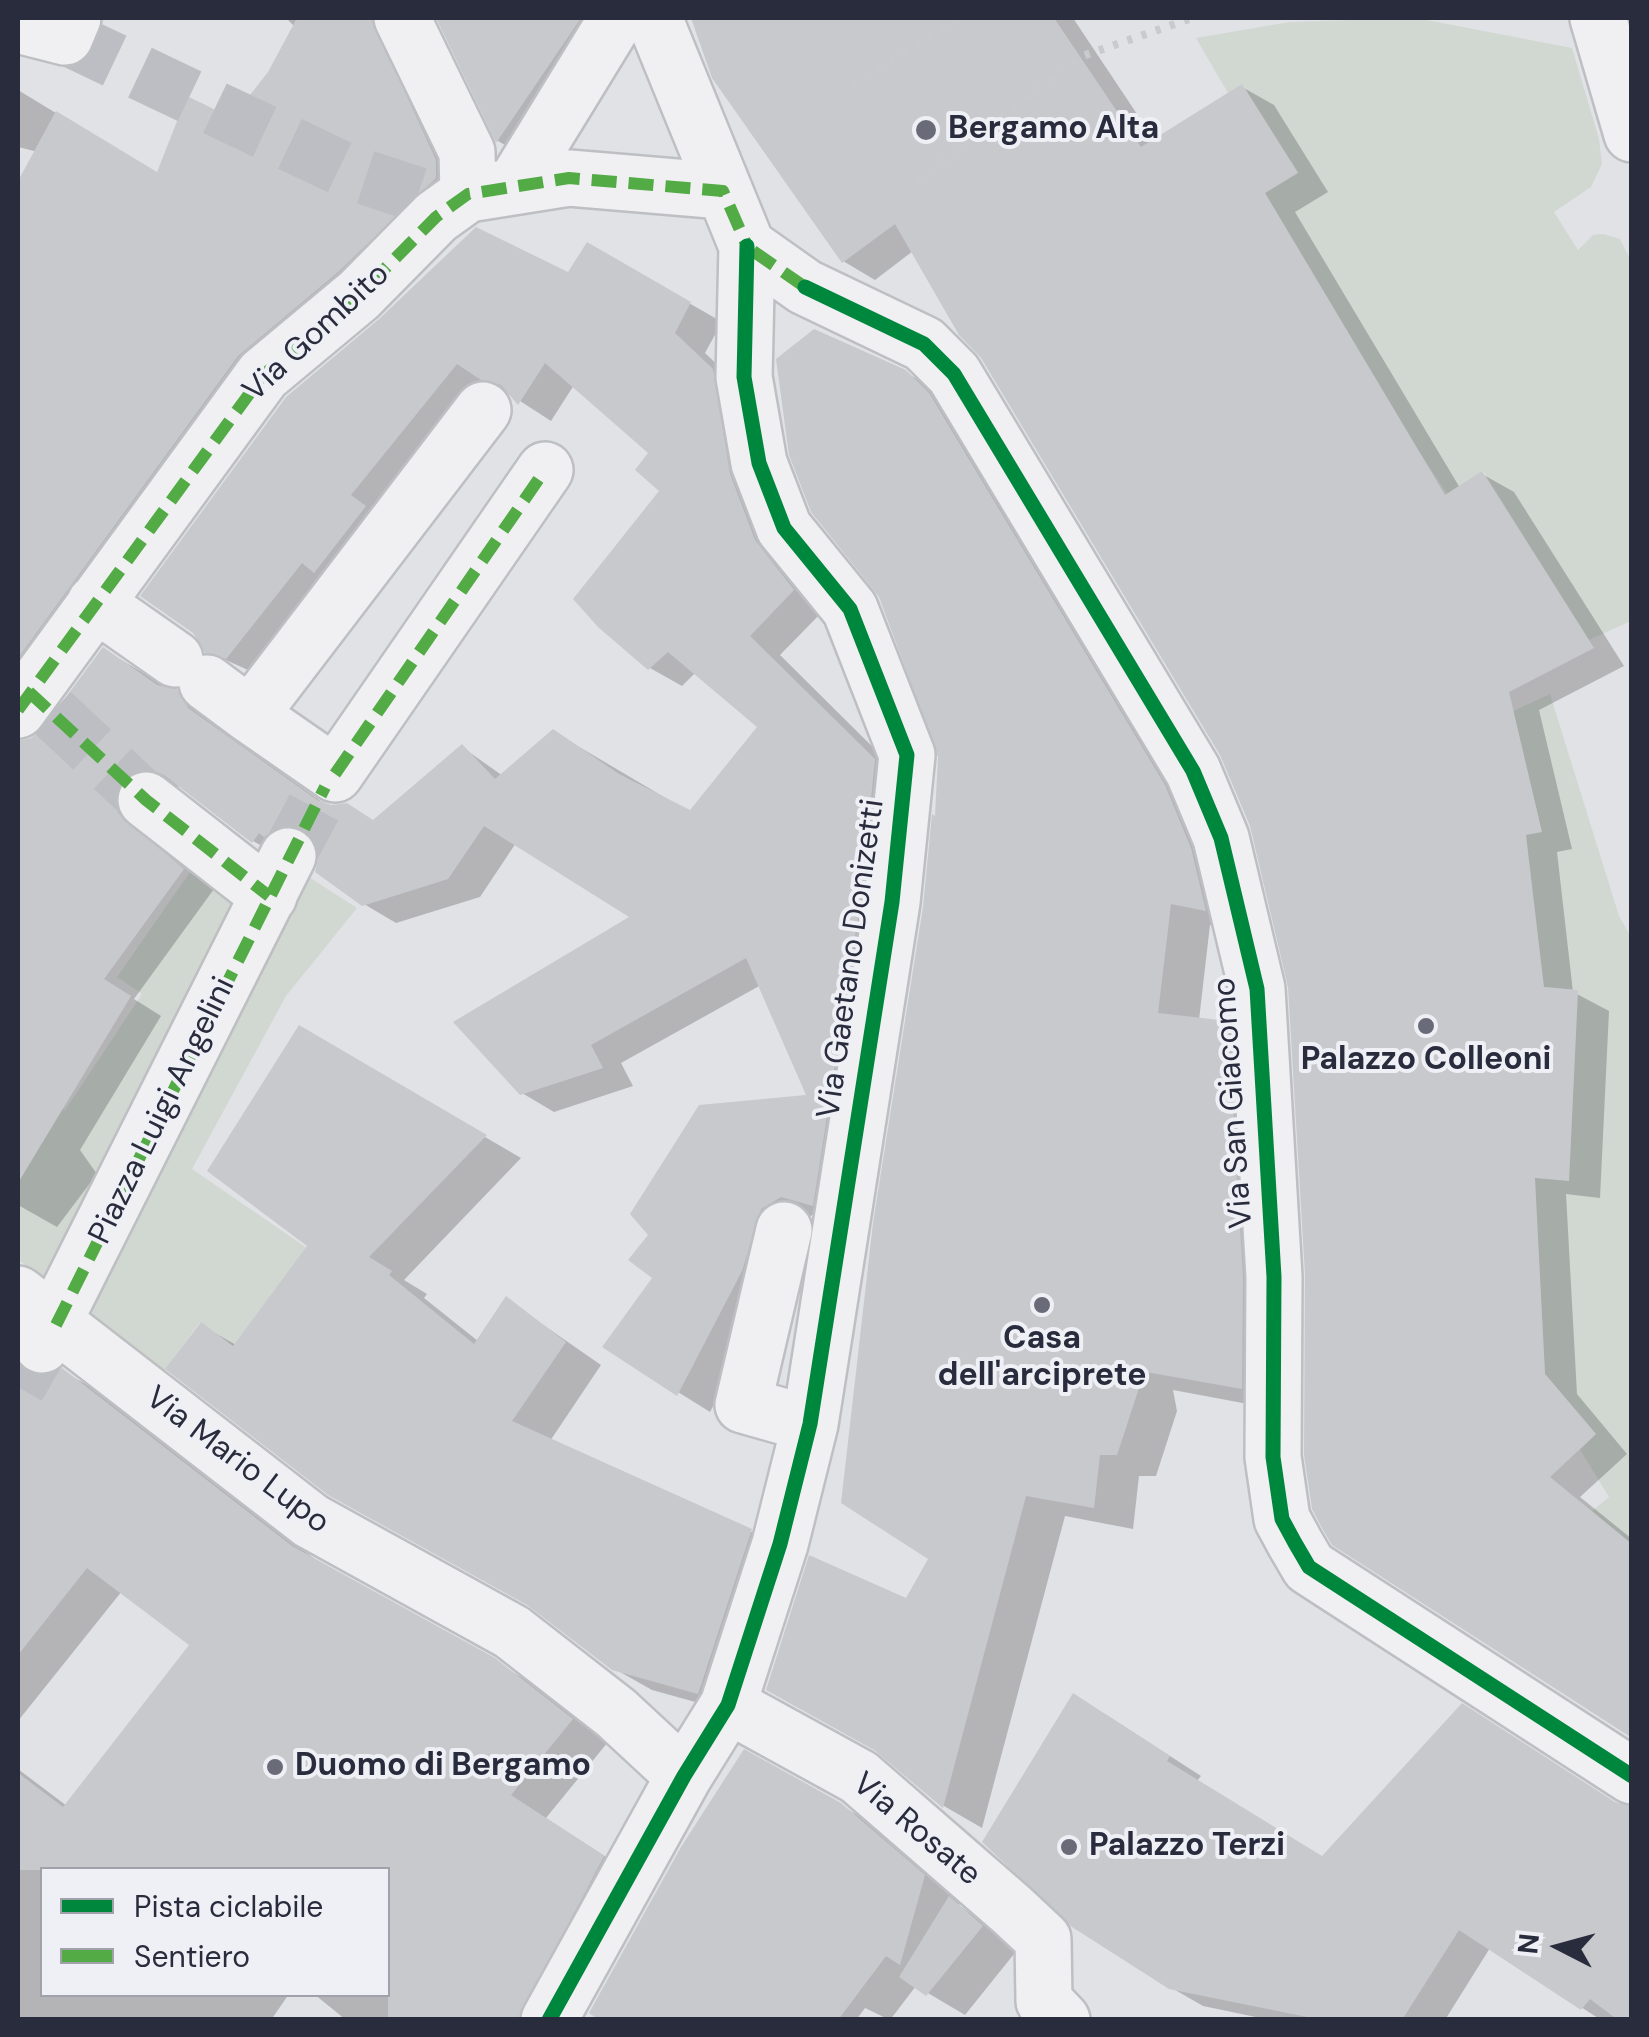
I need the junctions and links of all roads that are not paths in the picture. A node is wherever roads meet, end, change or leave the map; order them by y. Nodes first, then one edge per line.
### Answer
1 (73, 18) tunnel mouth
2 (402, 18) edge
3 (617, 18) edge
4 (654, 18) edge
5 (1598, 18) edge
6 (18, 24) edge
7 (1632, 134) edge
8 (491, 190) junction
9 (722, 191) junction
10 (750, 248) junction
11 (483, 410) dead end
12 (545, 470) dead end
13 (95, 603) junction
14 (27, 705) edge
15 (250, 715) junction
16 (146, 800) tunnel mouth
17 (784, 1230) dead end
18 (39, 1321) edge
19 (810, 1424) junction
20 (728, 1705) junction
21 (684, 1776) junction
22 (1632, 1776) edge
23 (550, 2020) edge
24 (1062, 2020) edge

1 - 6 street
2 - 8 street
3 - 8 street
4 - 9 street
5 - 7 street
8 - 9 street
8 - 13 street, Via Gombito
9 - 10 street
10 - 19 street, Via Gaetano Donizetti
10 - 22 street, Via San Giacomo
11 - 15 street
12 - 15 street
13 - 14 street, Via Gombito
13 - 15 street
16 - 18 street, Piazza Luigi Angelini
17 - 19 street
18 - 21 street, Via Mario Lupo
19 - 20 street, Via Gaetano Donizetti
20 - 21 street, Via Gaetano Donizetti
20 - 24 street, Via Rosate
21 - 23 street, Via Gaetano Donizetti

